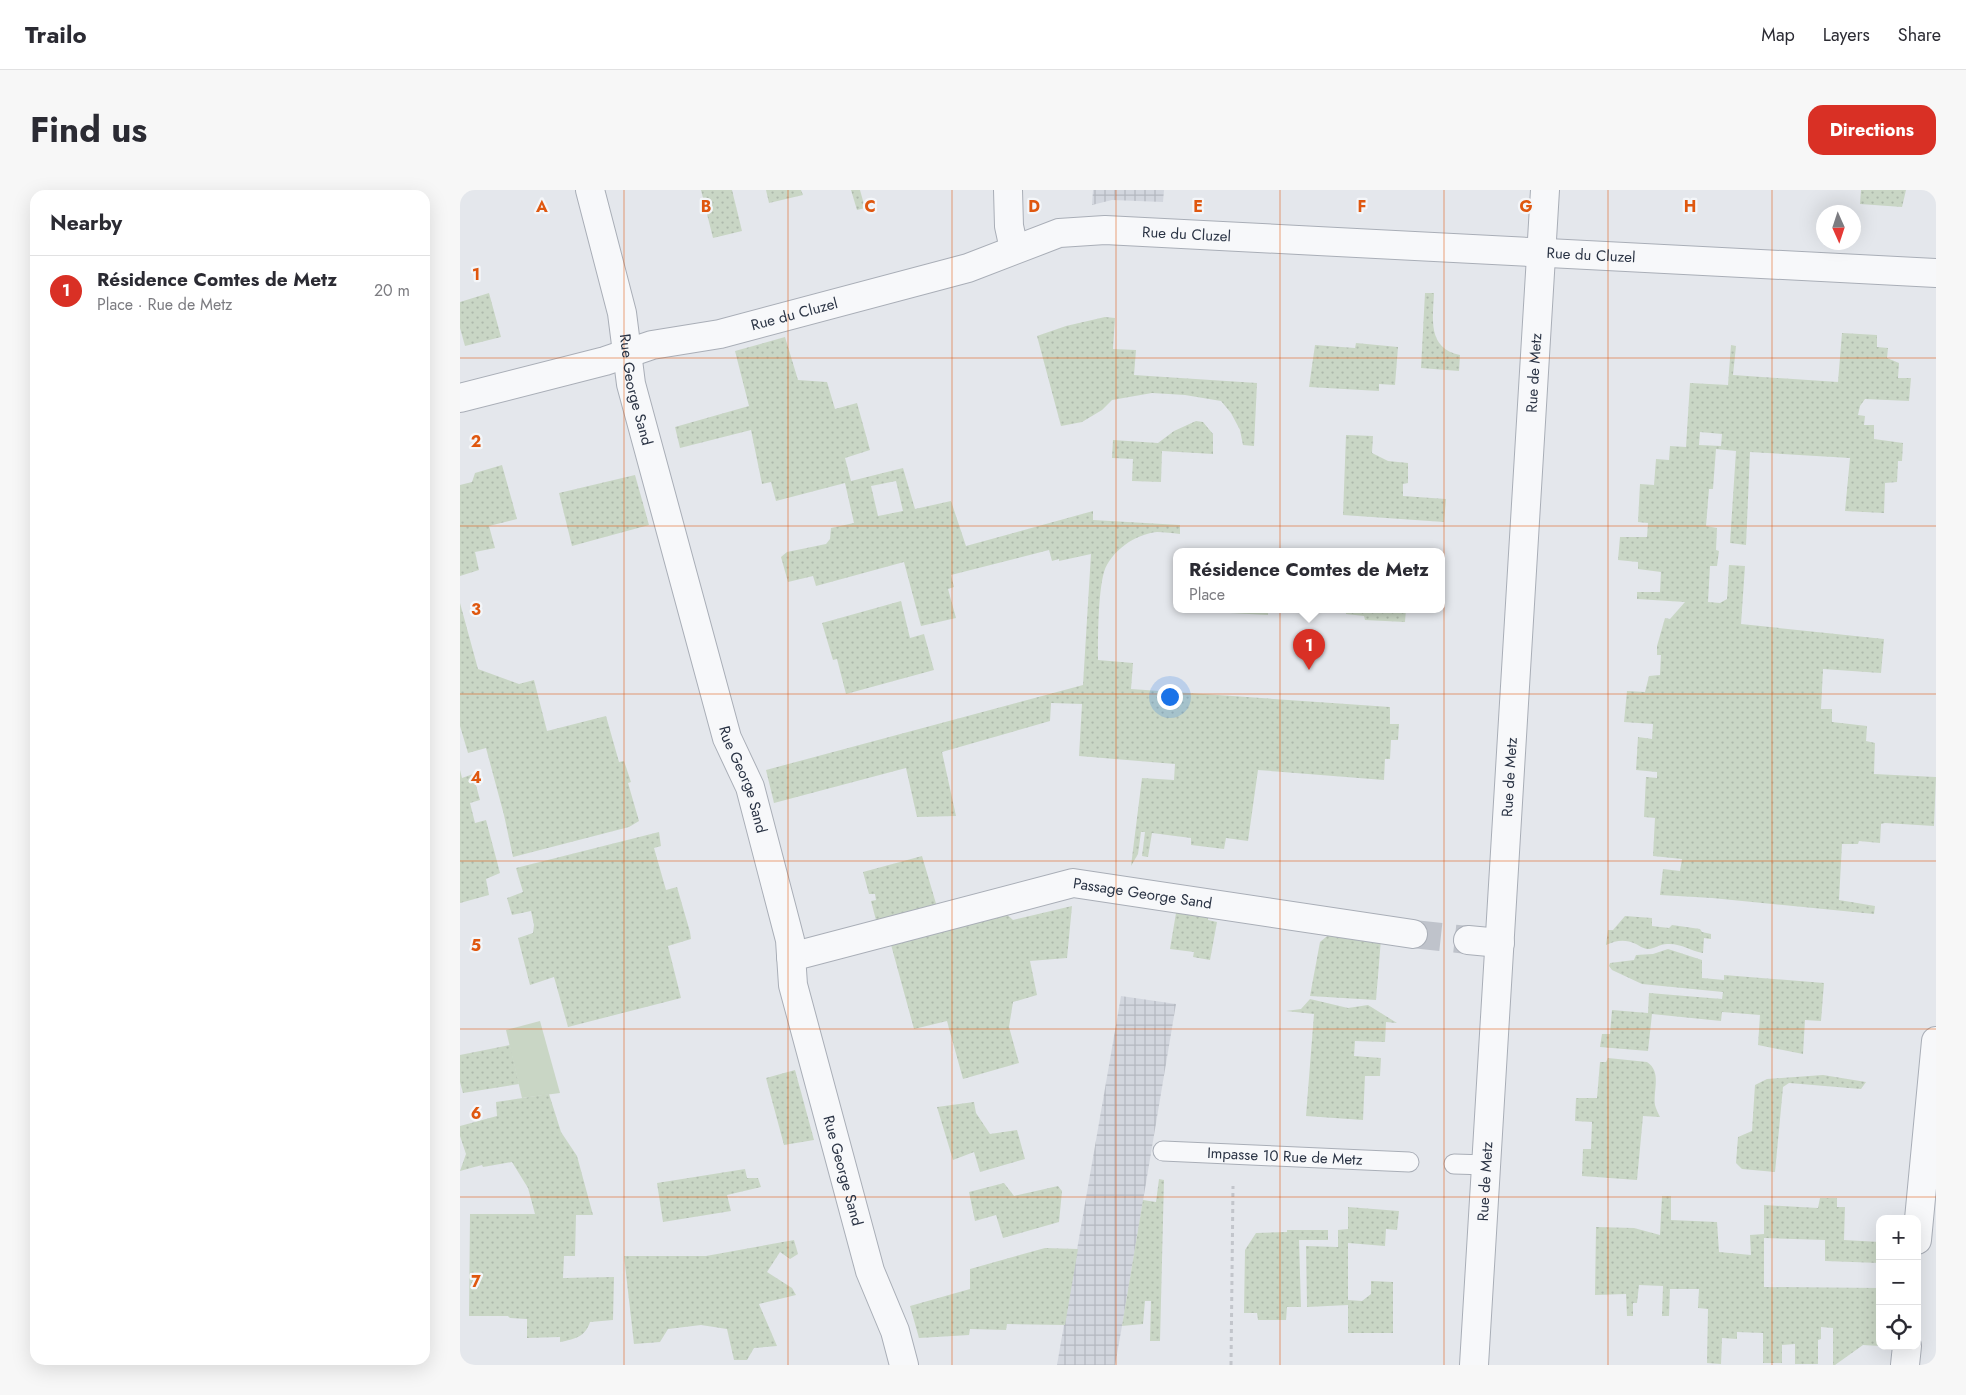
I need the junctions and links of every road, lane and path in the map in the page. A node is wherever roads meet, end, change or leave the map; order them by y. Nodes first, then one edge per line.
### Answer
1 (590, 190) edge
2 (1008, 190) edge
3 (1546, 190) edge
4 (1014, 249) junction
5 (1541, 253) junction
6 (1936, 273) edge
7 (627, 354) junction
8 (460, 398) edge
9 (1413, 934) tunnel mouth
10 (1468, 940) tunnel mouth
11 (1500, 943) junction
12 (791, 957) junction
13 (1936, 1041) edge
14 (1163, 1151) dead end
15 (1234, 1154) junction
16 (1409, 1162) dead end
17 (1454, 1164) dead end
18 (1487, 1166) junction
19 (1919, 1215) edge
20 (1907, 1350) edge
21 (904, 1365) edge
22 (1232, 1365) edge
23 (1474, 1365) edge
24 (1906, 1365) edge

1 - 7 street, Rue George Sand
2 - 4 street
3 - 5 street, Rue de Metz
4 - 5 street, Rue du Cluzel
4 - 7 street, Rue du Cluzel
5 - 6 street, Rue du Cluzel
5 - 11 street, Rue de Metz
7 - 8 street, Rue du Cluzel
7 - 12 street, Rue George Sand
9 - 12 street, Passage George Sand
10 - 11 street
11 - 18 street, Rue de Metz
12 - 21 street, Rue George Sand
13 - 19 street
14 - 15 lane, Impasse 10 Rue de Metz
15 - 16 lane, Impasse 10 Rue de Metz
15 - 22 path
17 - 18 lane
18 - 23 street, Rue de Metz
20 - 24 street

